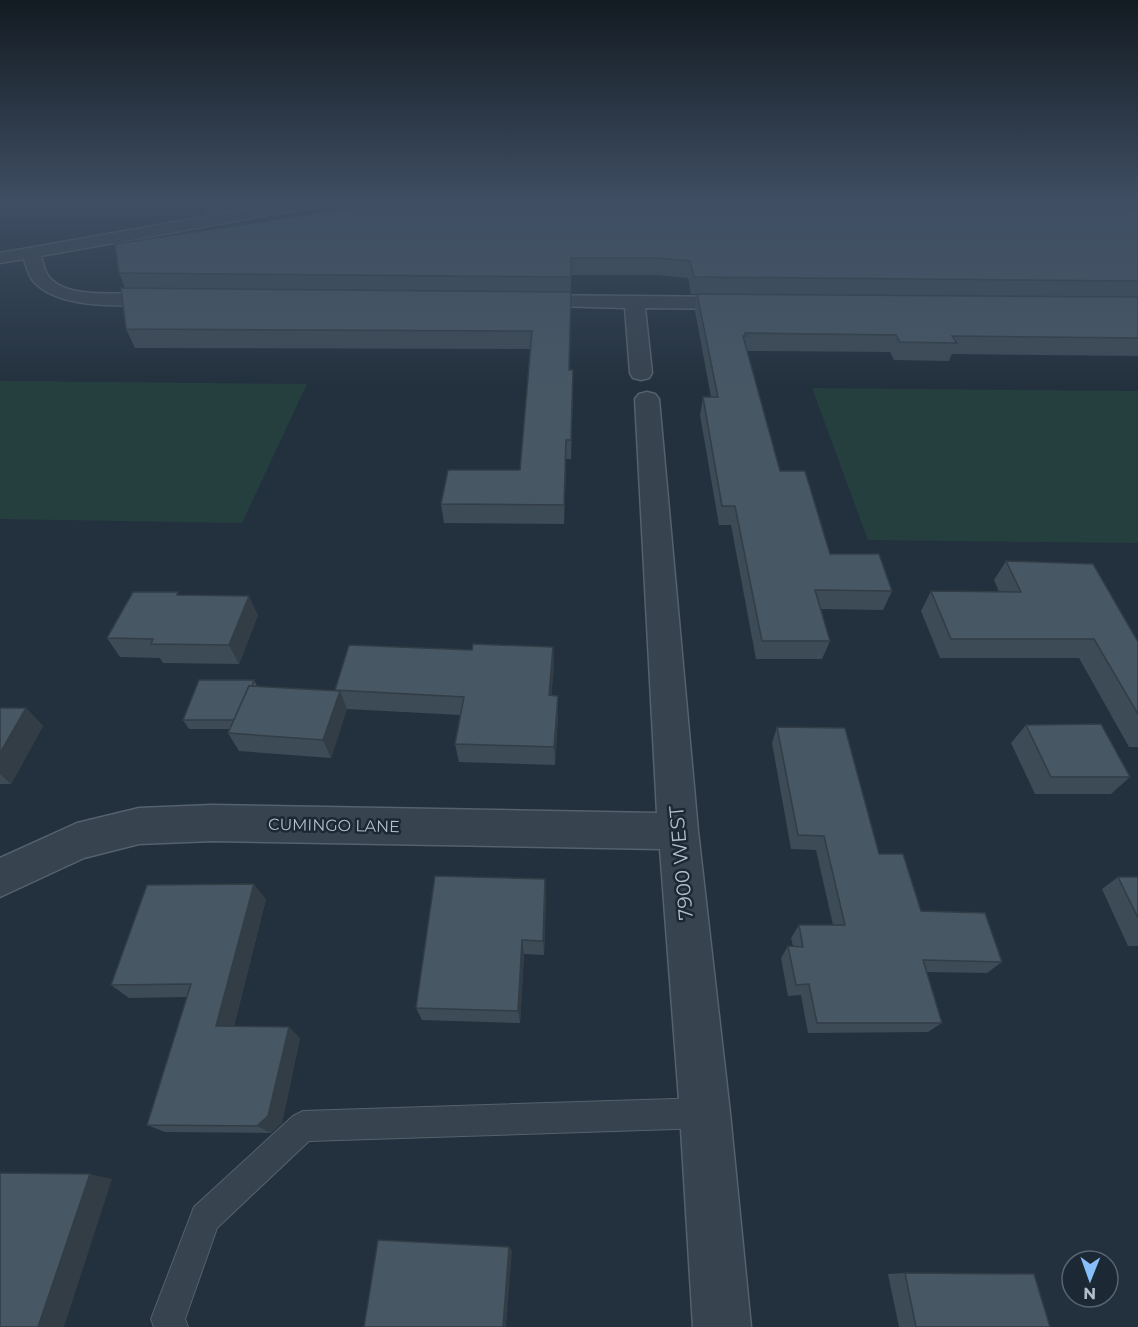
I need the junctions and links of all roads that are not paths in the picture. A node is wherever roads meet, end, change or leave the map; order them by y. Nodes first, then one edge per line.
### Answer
1 (35, 264) edge
2 (184, 300) edge
3 (504, 301) edge
4 (634, 302) junction
5 (754, 303) edge
6 (678, 831) junction
7 (0, 878) edge
8 (705, 1113) junction
9 (171, 1327) edge
10 (722, 1327) edge

1 - 2 street
3 - 4 street
4 - 5 street
4 - 6 street, 7900 WEST
6 - 7 street, CUMINGO LANE
6 - 8 street, 7900 WEST
8 - 9 lane
8 - 10 street, 7900 WEST

